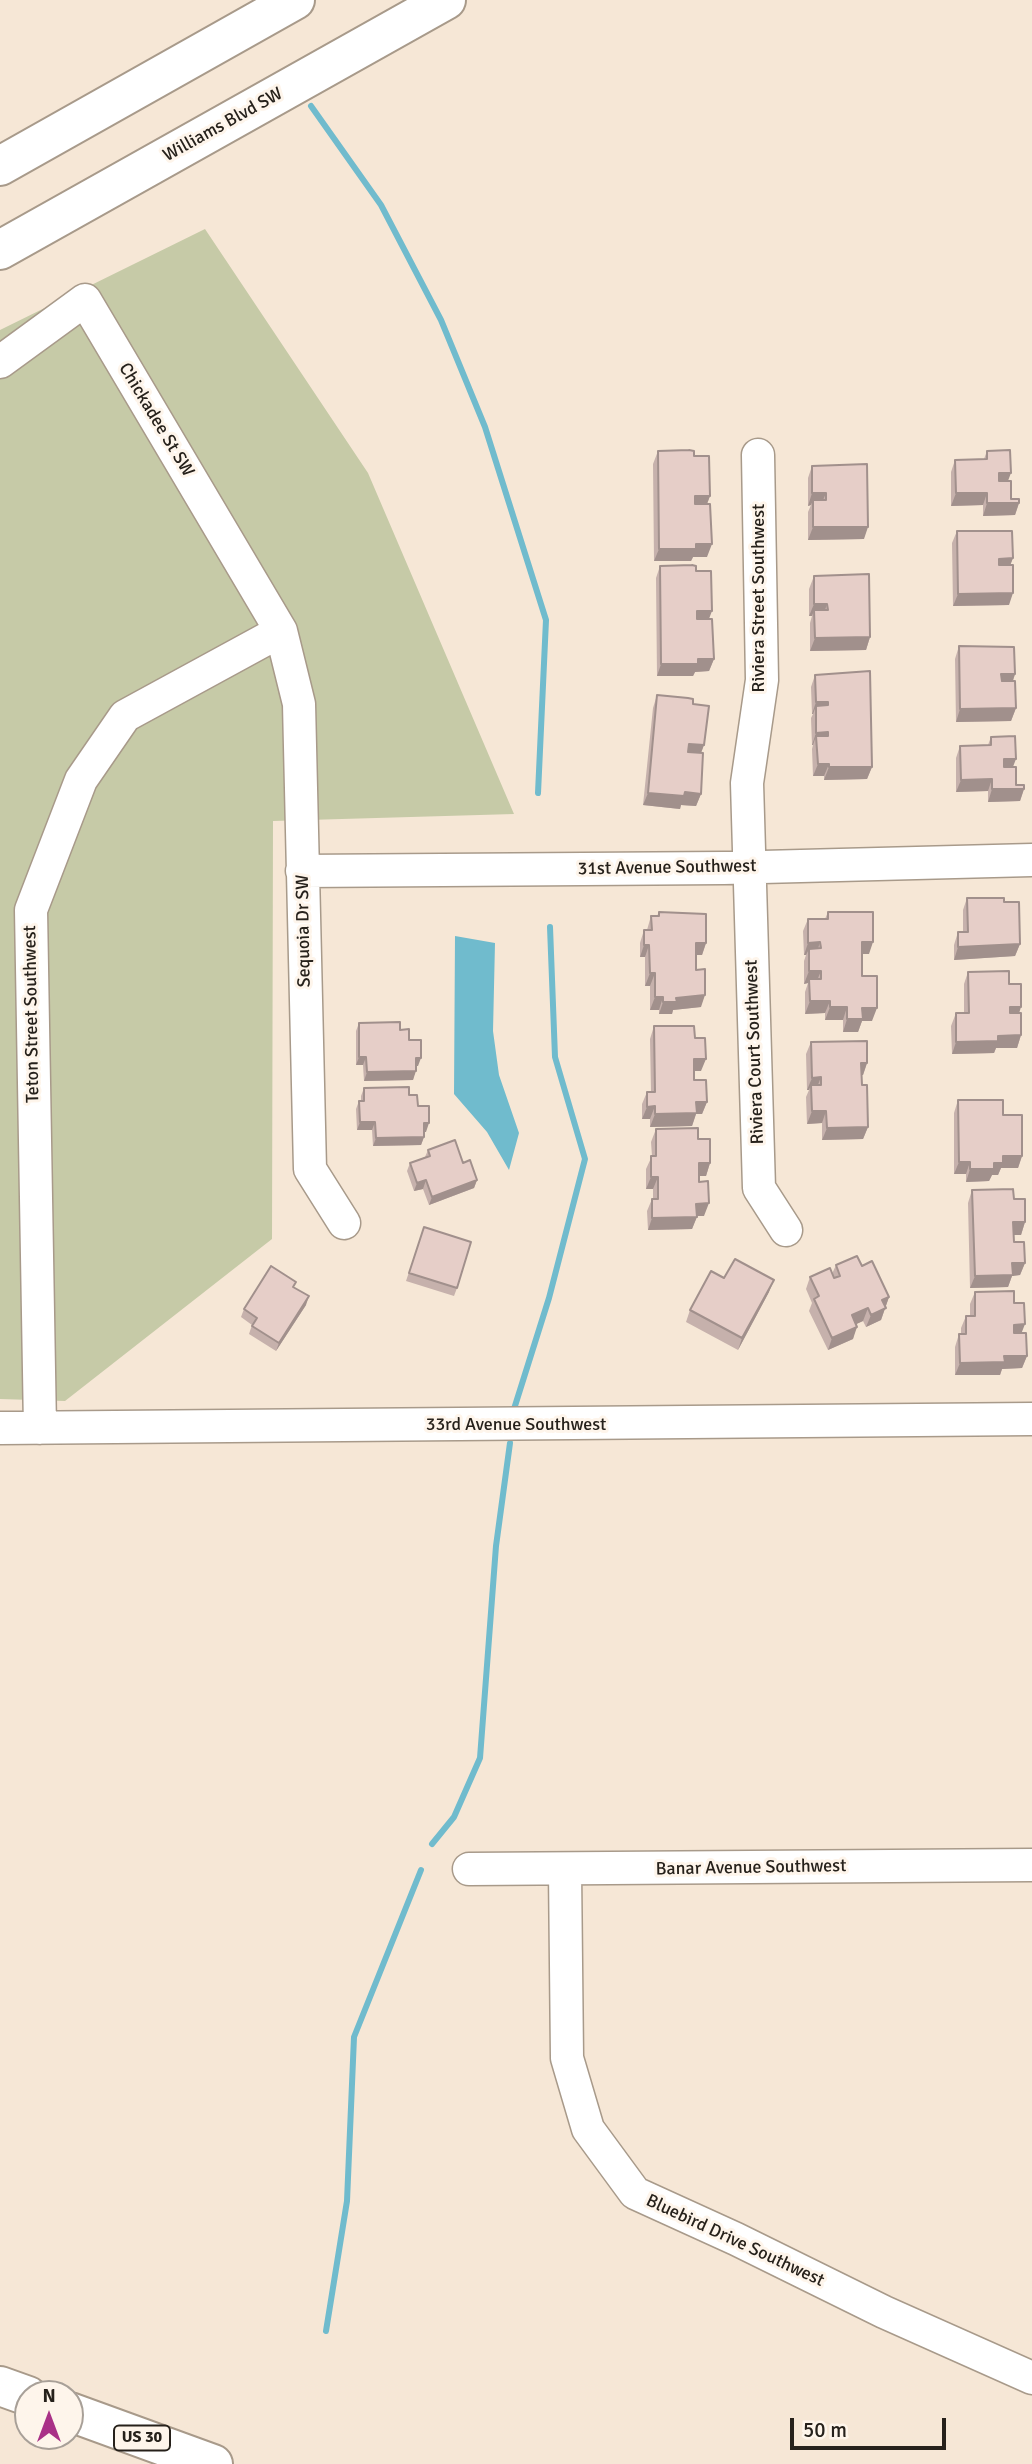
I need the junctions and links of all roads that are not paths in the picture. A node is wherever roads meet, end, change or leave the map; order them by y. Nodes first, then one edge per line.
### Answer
1 (295, 0) edge
2 (446, 0) edge
3 (0, 166) edge
4 (0, 250) edge
5 (0, 362) edge
6 (758, 454) dead end
7 (281, 631) junction
8 (1032, 860) edge
9 (750, 867) junction
10 (302, 871) junction
11 (344, 1223) dead end
12 (786, 1230) dead end
13 (1032, 1419) edge
14 (0, 1428) edge
15 (40, 1428) junction
16 (1032, 1865) edge
17 (469, 1869) dead end
18 (565, 1870) junction
19 (1032, 2378) edge
20 (84, 2417) edge
21 (213, 2464) edge

1 - 3 main road
2 - 4 main road, Williams Blvd SW
5 - 7 street, Chickadee St SW
6 - 9 street, Riviera Street Southwest
7 - 10 street, Sequoia Dr SW
7 - 15 street, Teton Street Southwest
8 - 9 street, 31st Avenue Southwest
9 - 10 street, 31st Avenue Southwest
9 - 12 street, Riviera Court Southwest
10 - 11 street, Sequoia Dr SW
13 - 15 street, 33rd Avenue Southwest
14 - 15 street, 33rd Avenue Southwest
16 - 18 street, Banar Avenue Southwest
17 - 18 street, Banar Avenue Southwest
18 - 19 street, Bluebird Drive Southwest
20 - 21 main road, US 30

